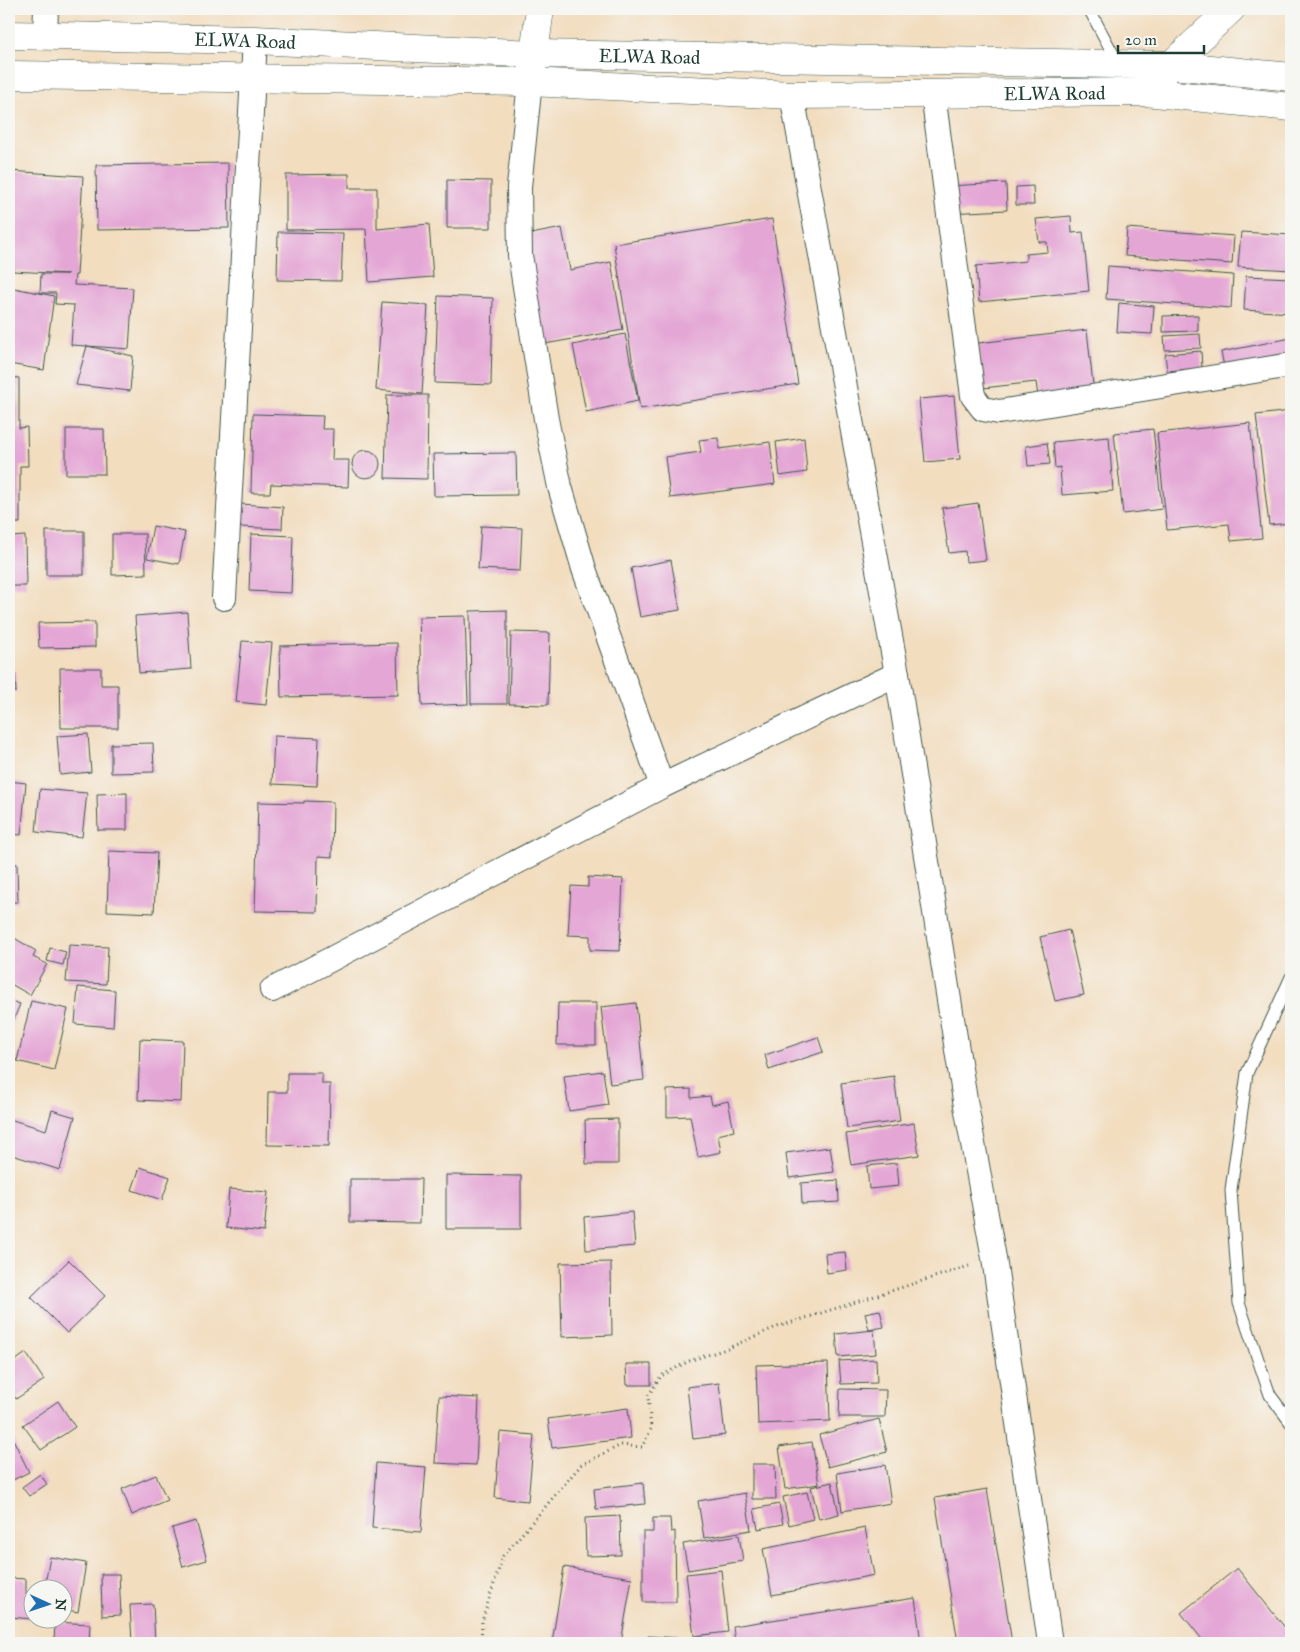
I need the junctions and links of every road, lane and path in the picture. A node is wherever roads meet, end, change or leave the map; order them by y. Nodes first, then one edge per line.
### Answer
1 (46, 9) edge
2 (540, 9) edge
3 (1089, 9) edge
4 (1231, 9) edge
5 (9, 35) edge
6 (45, 36) junction
7 (255, 40) junction
8 (534, 54) junction
9 (1119, 64) junction
10 (1171, 65) junction
11 (9, 75) edge
12 (1291, 77) edge
13 (254, 79) junction
14 (530, 82) junction
15 (1145, 92) junction
16 (933, 94) junction
17 (792, 96) junction
18 (1291, 107) edge
19 (1291, 365) edge
20 (224, 598) dead end
21 (897, 674) junction
22 (662, 786) junction
23 (1291, 977) edge
24 (272, 990) dead end
25 (994, 1258) junction
26 (1291, 1423) edge
27 (481, 1643) edge
28 (1050, 1643) edge

1 - 6 street
2 - 8 main road
3 - 9 lane
4 - 10 main road
5 - 6 main road, ELWA Road
6 - 7 main road, ELWA Road
7 - 8 main road, ELWA Road
7 - 13 street
8 - 9 main road, ELWA Road
8 - 14 main road
9 - 10 main road, ELWA Road
10 - 12 main road, ELWA Road
10 - 15 main road
11 - 13 main road, ELWA Road
13 - 14 main road, ELWA Road
13 - 20 street
14 - 17 main road, ELWA Road
14 - 22 street
15 - 16 main road, ELWA Road
15 - 18 main road, ELWA Road
16 - 17 main road, ELWA Road
16 - 19 street
17 - 21 street
21 - 22 street
21 - 25 street
22 - 24 street
23 - 26 lane
25 - 27 path
25 - 28 street

